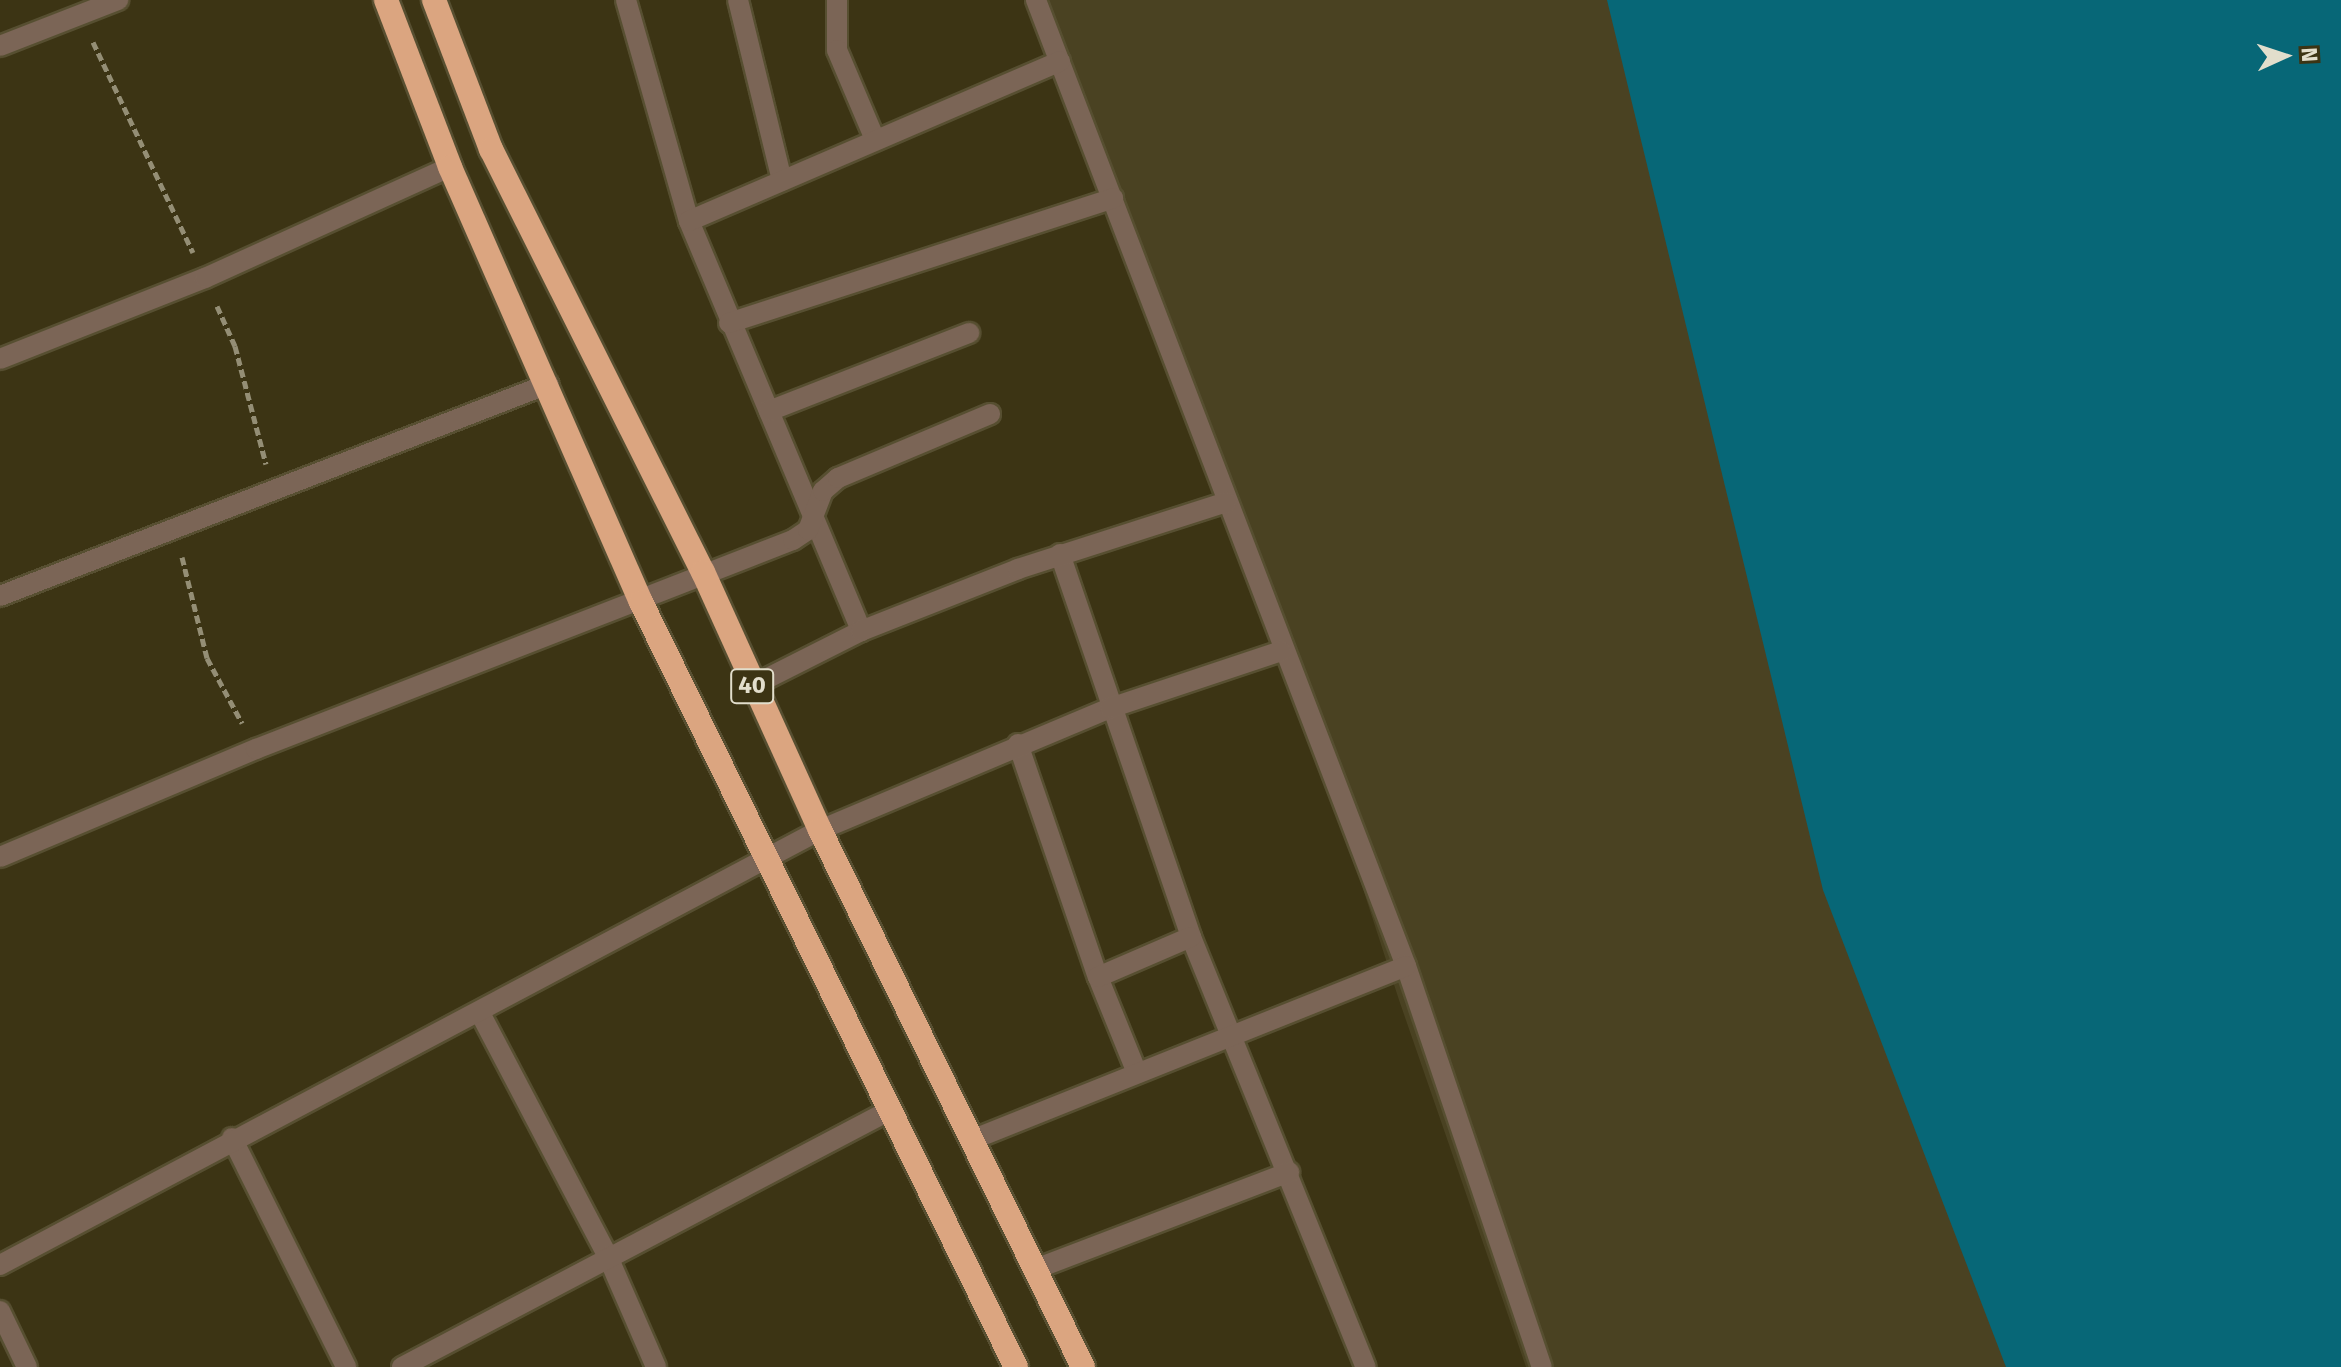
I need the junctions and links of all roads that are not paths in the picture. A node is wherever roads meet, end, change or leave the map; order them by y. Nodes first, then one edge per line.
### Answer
1 (118, 0) edge
2 (386, 0) edge
3 (434, 0) edge
4 (626, 0) edge
5 (738, 0) edge
6 (837, 0) edge
7 (1036, 0) edge
8 (0, 46) edge
9 (1060, 61) junction
10 (874, 137) junction
11 (450, 167) junction
12 (782, 181) junction
13 (1113, 198) junction
14 (689, 221) junction
15 (729, 323) junction
16 (969, 333) dead end
17 (0, 359) edge
18 (548, 384) junction
19 (769, 411) junction
20 (990, 414) dead end
21 (1227, 502) junction
22 (812, 523) junction
23 (1060, 554) junction
24 (703, 572) junction
25 (0, 596) edge
26 (641, 602) junction
27 (861, 631) junction
28 (1281, 651) junction
29 (752, 686) junction
30 (1110, 708) junction
31 (1018, 744) junction
32 (820, 830) junction
33 (0, 857) edge
34 (764, 857) junction
35 (1191, 937) junction
36 (1406, 966) junction
37 (1098, 977) junction
38 (480, 1013) junction
39 (1233, 1036) junction
40 (1137, 1073) junction
41 (890, 1110) junction
42 (232, 1138) junction
43 (974, 1139) junction
44 (1289, 1172) junction
45 (608, 1257) junction
46 (0, 1265) edge
47 (1038, 1268) junction
48 (0, 1311) edge
49 (27, 1367) edge
50 (346, 1367) edge
51 (402, 1367) edge
52 (656, 1367) edge
53 (1016, 1367) edge
54 (1083, 1367) edge
55 (1366, 1367) edge
56 (1542, 1367) edge

1 - 8 street
2 - 11 highway, 40
3 - 24 highway, 40
4 - 14 street
5 - 12 street
6 - 10 street
7 - 9 street
9 - 10 street
9 - 13 street
10 - 12 street
11 - 17 street
11 - 18 highway, 40
12 - 14 street
13 - 15 street
13 - 21 street
14 - 15 street
15 - 19 street
16 - 19 street
18 - 25 street
18 - 26 highway, 40
19 - 22 street
20 - 22 street
21 - 23 street
21 - 28 street
22 - 24 street
22 - 27 street
23 - 27 street
23 - 30 street
24 - 26 street
24 - 29 highway, 40
26 - 33 street
26 - 34 highway, 40
27 - 29 street
28 - 30 street
28 - 36 street
29 - 32 highway, 40
30 - 31 street
30 - 35 street
31 - 32 street
31 - 37 street
32 - 34 street
32 - 43 highway, 40
34 - 38 street
34 - 41 highway, 40
35 - 37 street
35 - 39 street
36 - 39 street
36 - 56 street
37 - 40 street
38 - 42 street
38 - 45 street
39 - 40 street
39 - 44 street
40 - 43 street
41 - 45 street
41 - 53 highway, 40
42 - 46 street
42 - 50 street
43 - 47 highway, 40
44 - 47 street
44 - 55 street
45 - 51 street
45 - 52 street
47 - 54 highway, 40
48 - 49 street

